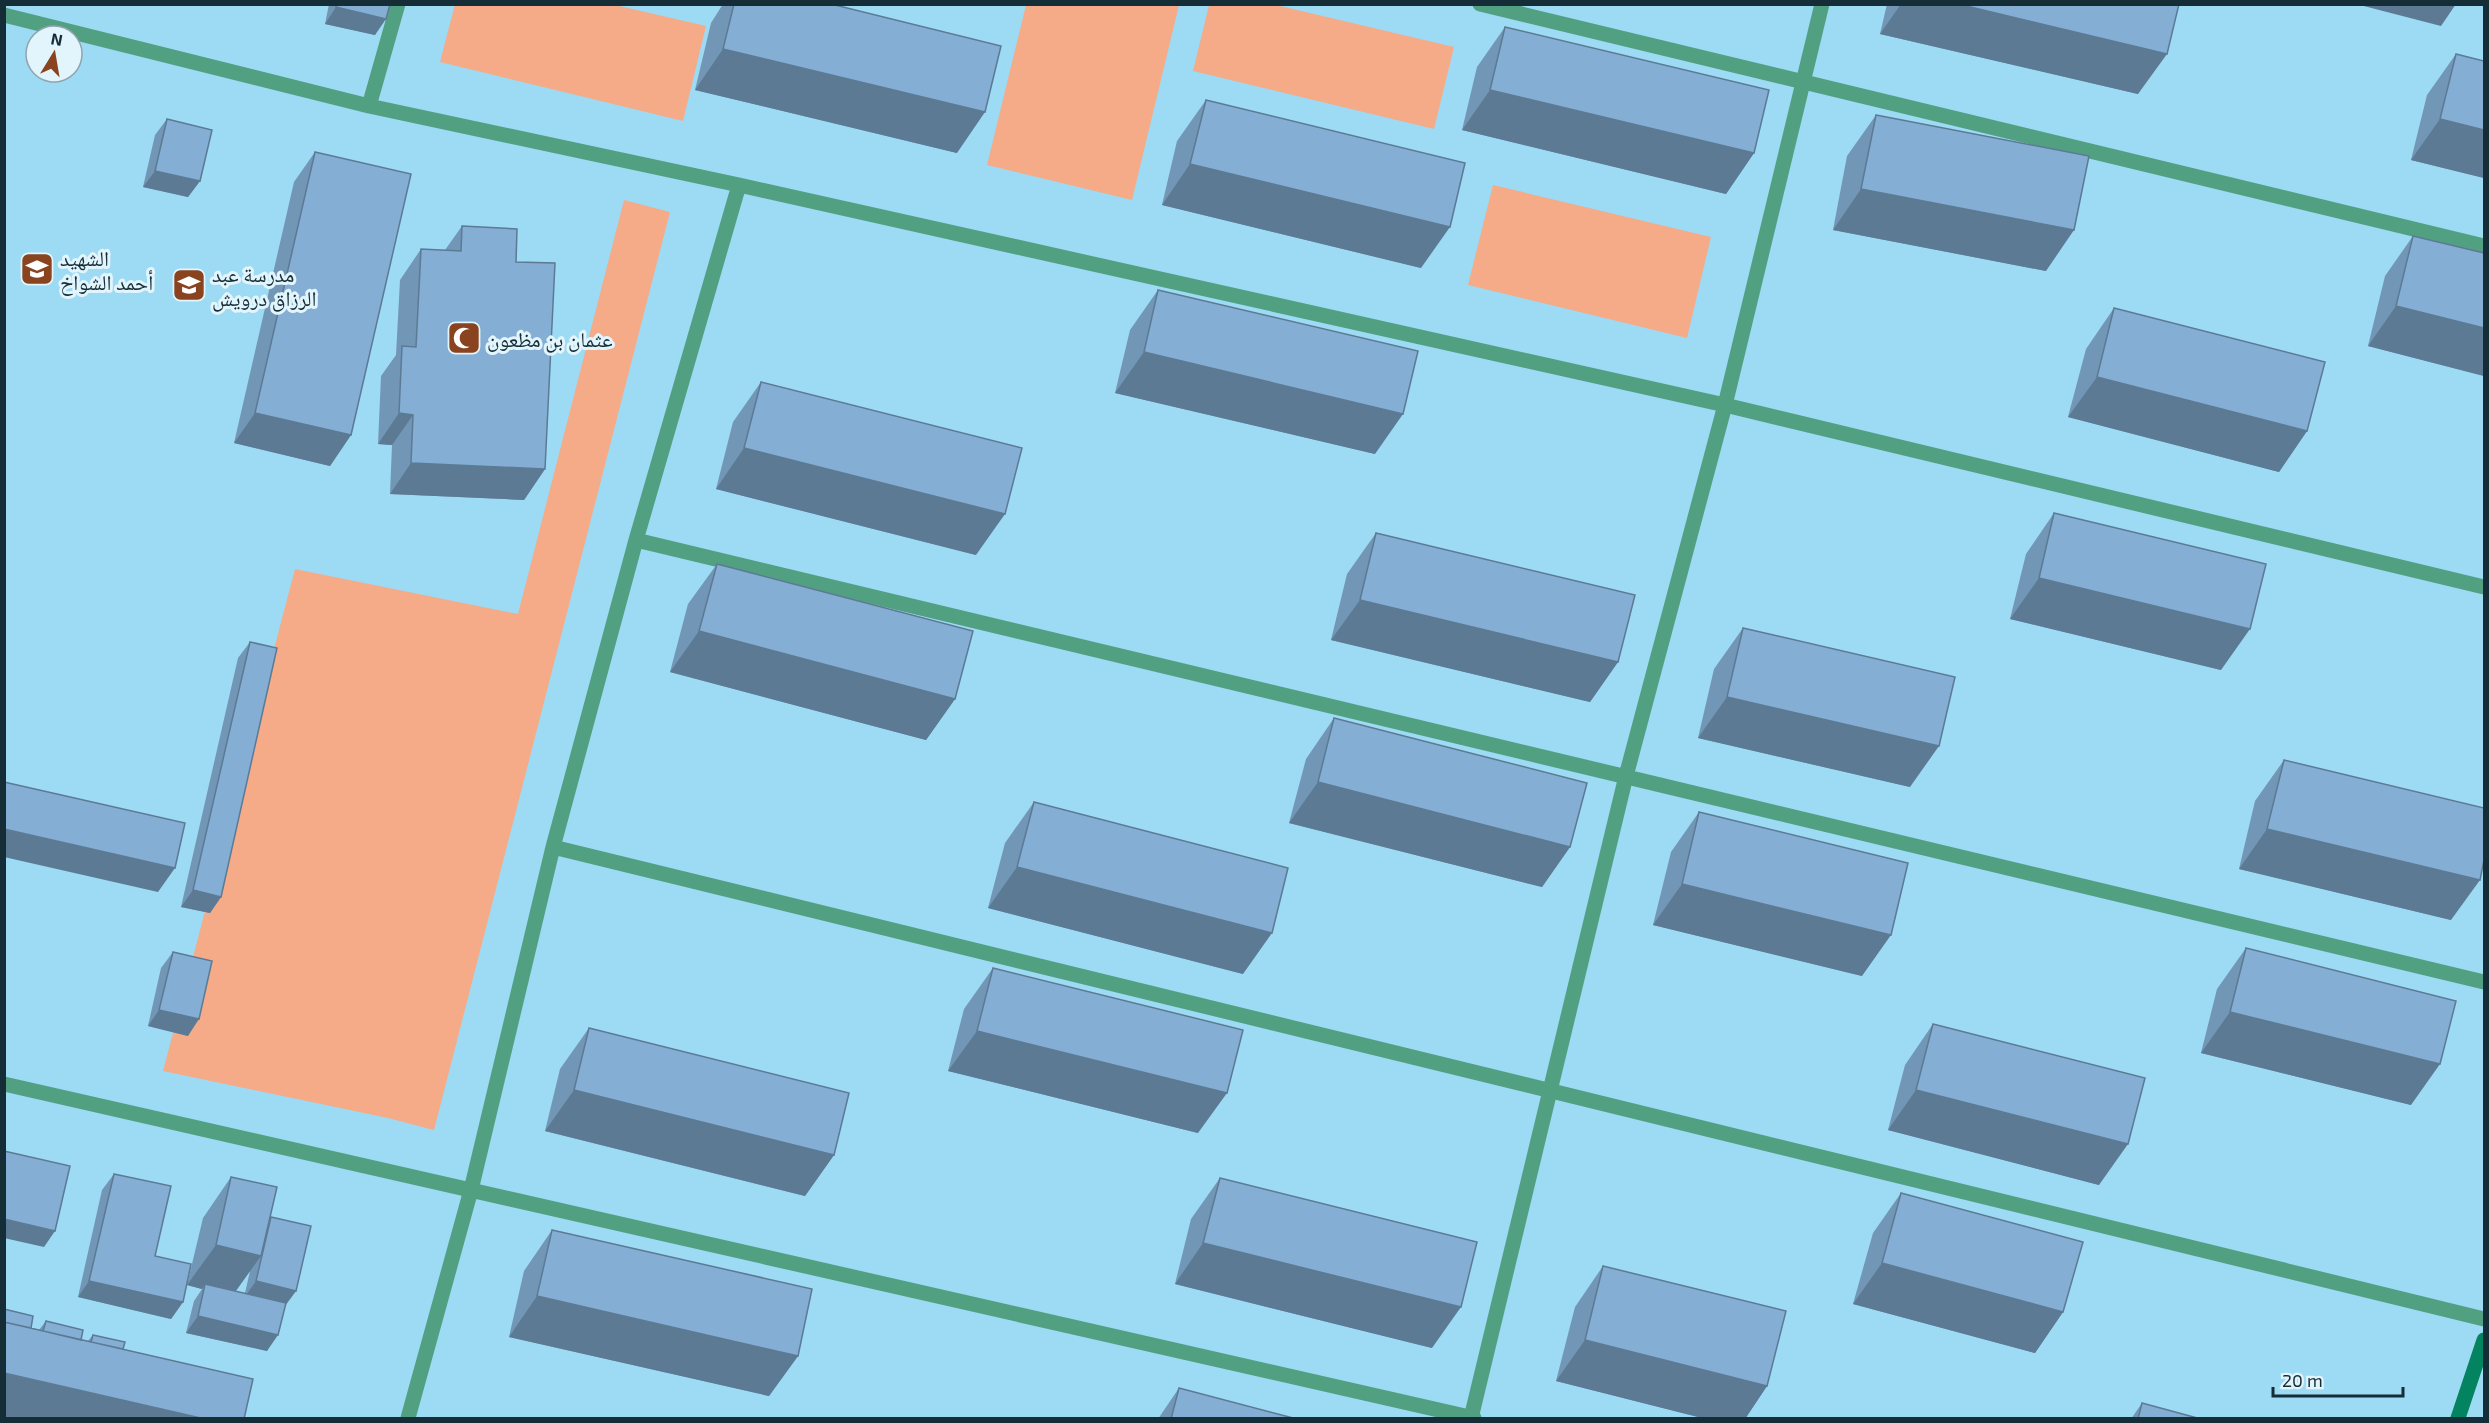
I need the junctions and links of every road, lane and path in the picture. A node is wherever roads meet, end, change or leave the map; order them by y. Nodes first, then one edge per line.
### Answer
1 (398, 4) edge
2 (1480, 4) edge
3 (1822, 4) edge
4 (4, 15) edge
5 (1804, 80) junction
6 (369, 106) junction
7 (739, 185) junction
8 (2484, 246) edge
9 (1725, 405) junction
10 (636, 540) junction
11 (2484, 587) edge
12 (1626, 776) junction
13 (553, 847) junction
14 (2484, 982) edge
15 (4, 1084) edge
16 (1550, 1091) junction
17 (471, 1190) junction
18 (2484, 1319) edge
19 (2484, 1340) edge
20 (1472, 1418) edge
21 (408, 1419) edge
22 (2458, 1419) edge

1 - 6 street
2 - 5 street
3 - 5 street
4 - 6 street
5 - 8 street
5 - 9 street
6 - 7 street
7 - 9 street
7 - 10 street
9 - 11 street
9 - 12 street
10 - 12 street
10 - 13 street
12 - 14 street
12 - 16 street
13 - 16 street
13 - 17 street
15 - 17 street
16 - 18 street
16 - 20 street
17 - 20 street
17 - 21 street
19 - 22 main road

